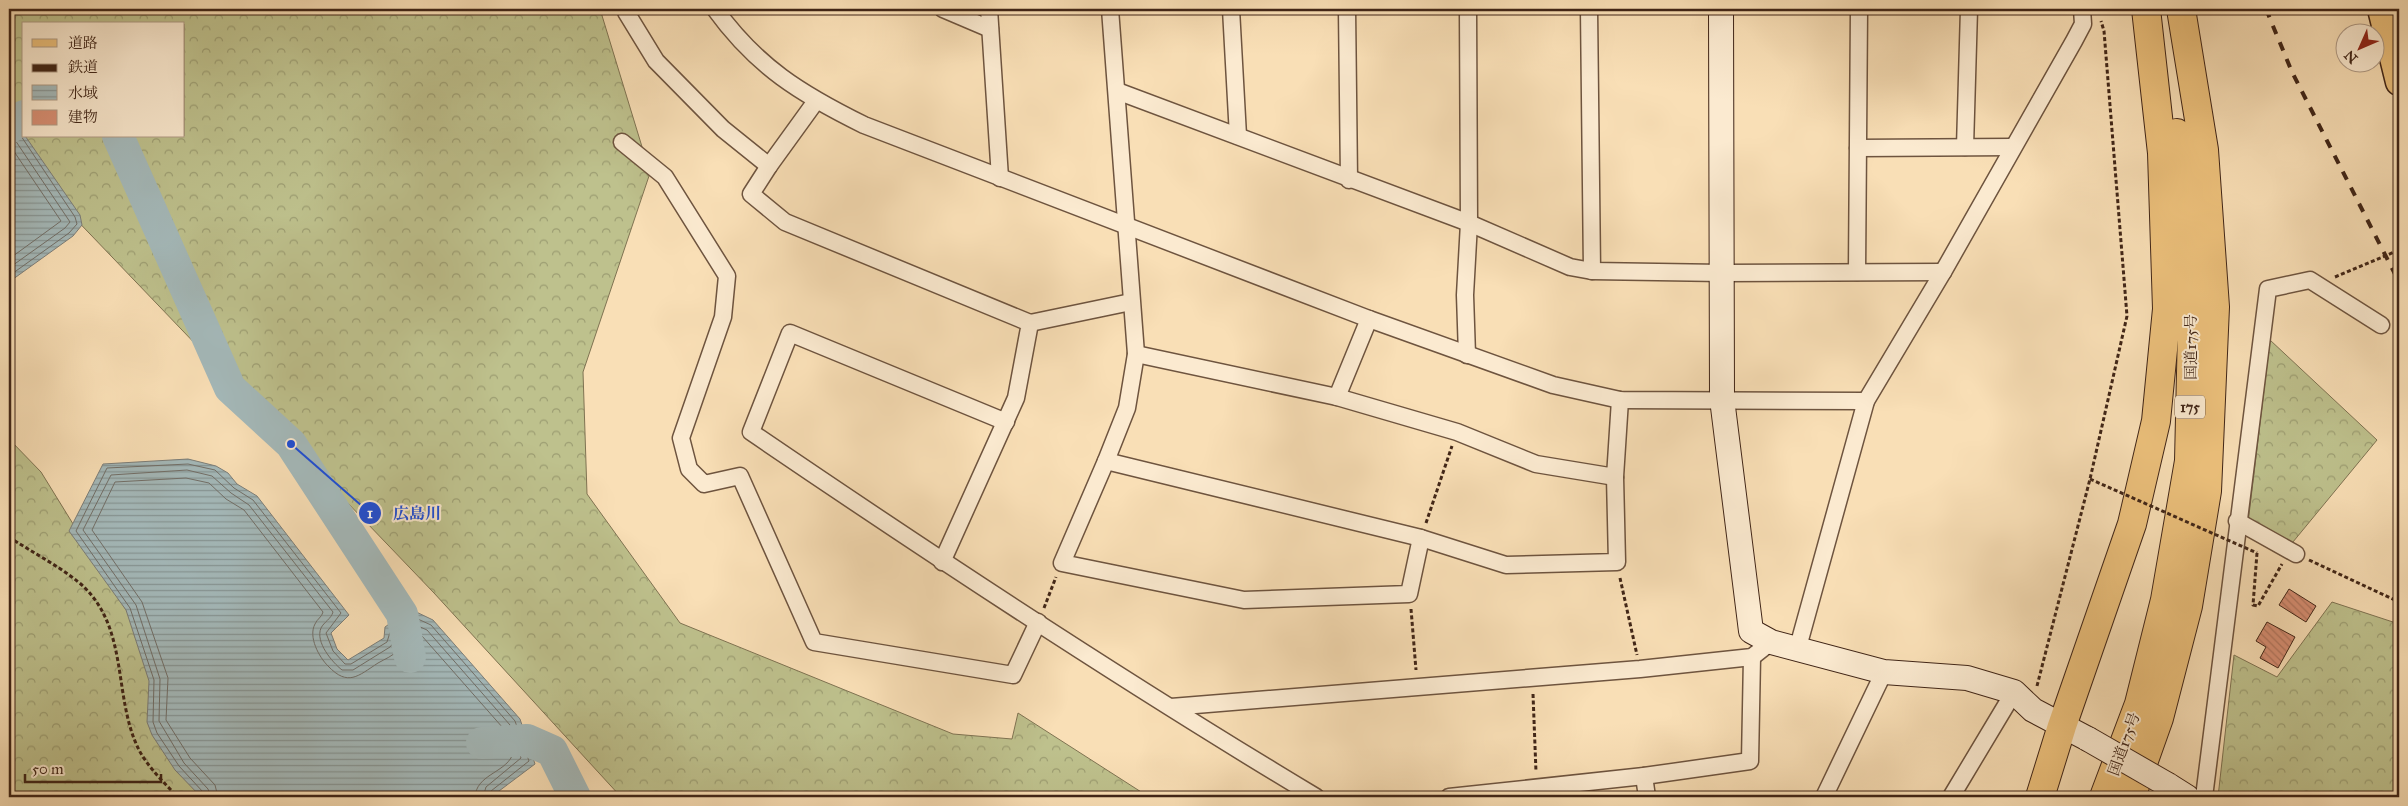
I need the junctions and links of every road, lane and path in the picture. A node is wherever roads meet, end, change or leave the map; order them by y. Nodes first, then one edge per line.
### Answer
1 (715, 9) edge
2 (943, 9) edge
3 (989, 9) edge
4 (1110, 9) edge
5 (1231, 9) edge
6 (1347, 9) edge
7 (1468, 9) edge
8 (1589, 9) edge
9 (1722, 9) edge
10 (1859, 9) edge
11 (1969, 9) edge
12 (2082, 9) edge
13 (2146, 9) edge
14 (2154, 9) edge
15 (2181, 9) edge
16 (2381, 9) edge
17 (627, 10) edge
18 (2100, 16) dead end
19 (990, 29) junction
20 (2399, 78) edge
21 (1117, 91) junction
22 (816, 102) junction
23 (1238, 136) junction
24 (622, 142) dead end
25 (1965, 147) junction
26 (2013, 147) junction
27 (1858, 148) junction
28 (768, 166) junction
29 (1000, 178) junction
30 (1349, 180) junction
31 (1469, 223) junction
32 (1125, 225) junction
33 (2399, 250) edge
34 (1592, 271) junction
35 (1856, 272) junction
36 (1944, 272) junction
37 (1723, 273) junction
38 (2310, 280) junction
39 (1131, 302) junction
40 (1370, 320) junction
41 (1030, 323) junction
42 (2381, 325) dead end
43 (1136, 354) junction
44 (1467, 355) junction
45 (1337, 397) junction
46 (1722, 399) junction
47 (1620, 400) junction
48 (1866, 401) junction
49 (1006, 422) junction
50 (1457, 432) junction
51 (1106, 461) junction
52 (1615, 477) junction
53 (2090, 479) junction
54 (2207, 490) junction
55 (2238, 521) junction
56 (9, 537) edge
57 (1421, 538) junction
58 (2293, 552) junction
59 (942, 562) junction
60 (1617, 562) junction
61 (1062, 563) junction
62 (1409, 594) junction
63 (2399, 602) edge
64 (1038, 622) junction
65 (1771, 642) junction
66 (1798, 647) junction
67 (1752, 656) junction
68 (1640, 669) junction
69 (1884, 672) junction
70 (1532, 678) junction
71 (1418, 687) junction
72 (2014, 692) junction
73 (1172, 707) junction
74 (2033, 710) junction
75 (2062, 726) junction
76 (1644, 776) junction
77 (1538, 792) edge
78 (2168, 793) edge
79 (178, 797) edge
80 (1316, 797) edge
81 (1449, 797) edge
82 (1647, 797) edge
83 (1824, 797) edge
84 (1951, 797) edge
85 (2040, 797) edge
86 (2104, 797) edge
87 (2131, 797) edge
88 (2204, 797) edge

1 - 22 street
2 - 19 street
3 - 19 street
4 - 21 street
5 - 23 street
6 - 30 street
7 - 31 street
8 - 34 street
9 - 37 street
10 - 27 street
11 - 25 street
12 - 26 street
13 - 75 highway
14 - 86 highway, 国道175号 / 175
15 - 54 highway, 国道175号 / 175
16 - 20 main road
17 - 28 street
18 - 53 path
19 - 29 street
21 - 23 street
21 - 32 street
22 - 28 street
22 - 29 street
23 - 30 street
24 - 64 street
25 - 26 street
25 - 27 street
26 - 36 street
27 - 35 street
28 - 41 street
29 - 32 street
30 - 31 street
31 - 34 street
31 - 44 street
32 - 39 street
32 - 40 street
33 - 38 path
34 - 37 street
35 - 36 street
35 - 37 street
36 - 48 street
37 - 46 street
38 - 42 street
38 - 55 street
39 - 41 street
39 - 43 street
40 - 44 street
40 - 45 street
41 - 49 street
43 - 45 street
43 - 51 street
44 - 47 street
45 - 50 street
46 - 47 street
46 - 48 street
46 - 65 street
47 - 52 street
48 - 66 street
49 - 59 street
49 - 59 street
50 - 52 street
50 - 57 path
51 - 57 street
51 - 61 street
52 - 60 street
53 - 58 path, bridge
53 - 74 path
54 - 78 highway
54 - 87 highway, 国道175号 / 175
55 - 58 street
55 - 88 street
56 - 79 path
57 - 60 street
57 - 62 street
58 - 63 path
59 - 64 street
60 - 68 path
61 - 62 street
61 - 64 path
62 - 71 path
64 - 73 street
65 - 66 street
65 - 67 street
66 - 69 street
67 - 68 street
67 - 76 street
68 - 70 street
69 - 72 street
69 - 83 street
70 - 71 street
70 - 77 path
71 - 73 street
72 - 74 street
72 - 84 street
73 - 80 street
74 - 75 street
75 - 78 street, bridge
75 - 85 highway
76 - 77 street
76 - 82 street
77 - 81 street

